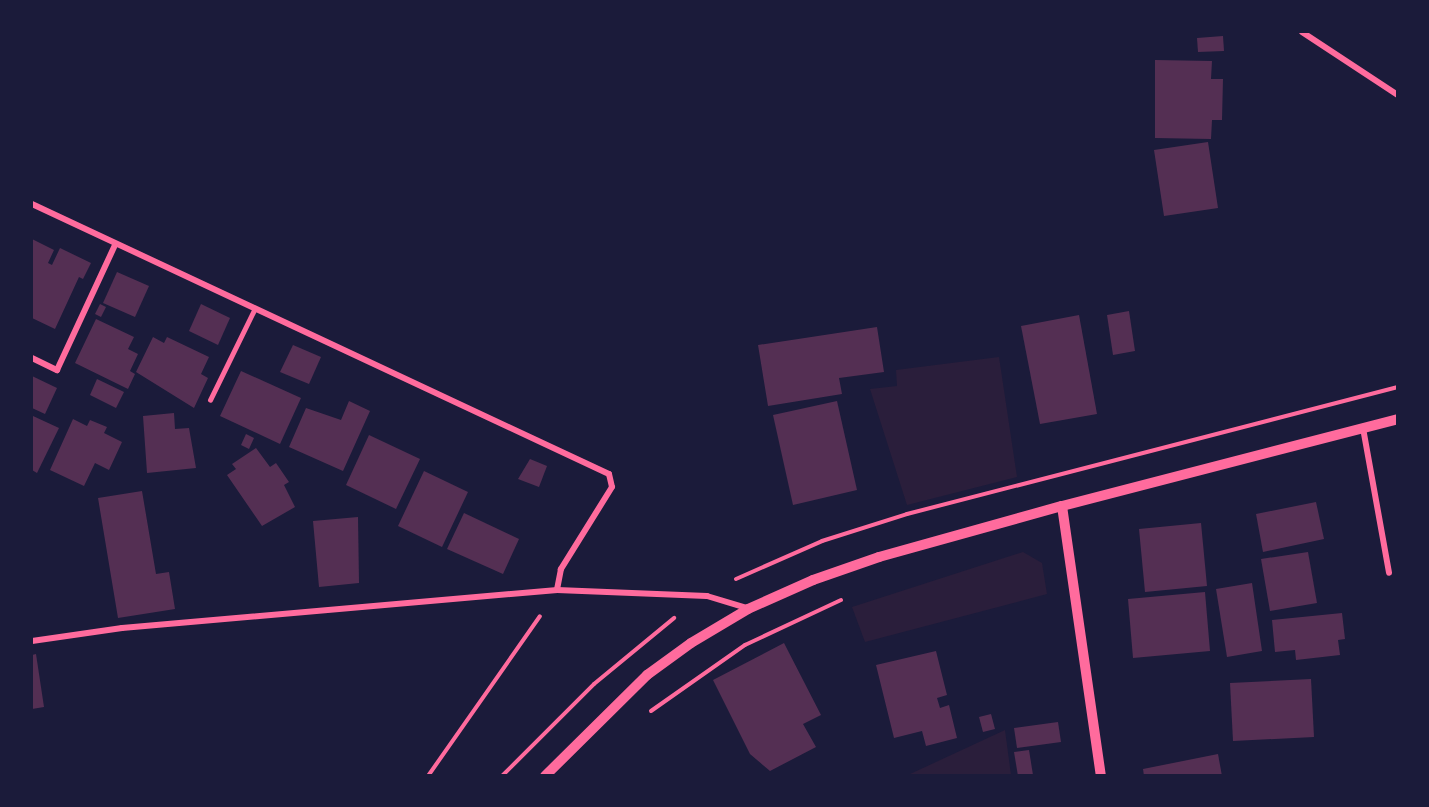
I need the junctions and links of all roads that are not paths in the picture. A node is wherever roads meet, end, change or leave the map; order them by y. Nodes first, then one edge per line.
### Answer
1 (1302, 32) edge
2 (1398, 94) edge
3 (32, 205) edge
4 (115, 245) junction
5 (254, 310) junction
6 (32, 358) edge
7 (210, 400) dead end
8 (1398, 419) edge
9 (1363, 428) junction
10 (1062, 506) junction
11 (1389, 573) dead end
12 (557, 591) junction
13 (748, 609) junction
14 (32, 641) edge
15 (545, 776) edge
16 (1101, 776) edge

1 - 2 street
3 - 4 street
4 - 5 street
4 - 6 street
5 - 7 lane
5 - 12 street
8 - 9 street
9 - 10 street
9 - 11 street
10 - 13 street
10 - 16 street
12 - 13 street
12 - 14 street
13 - 15 street

